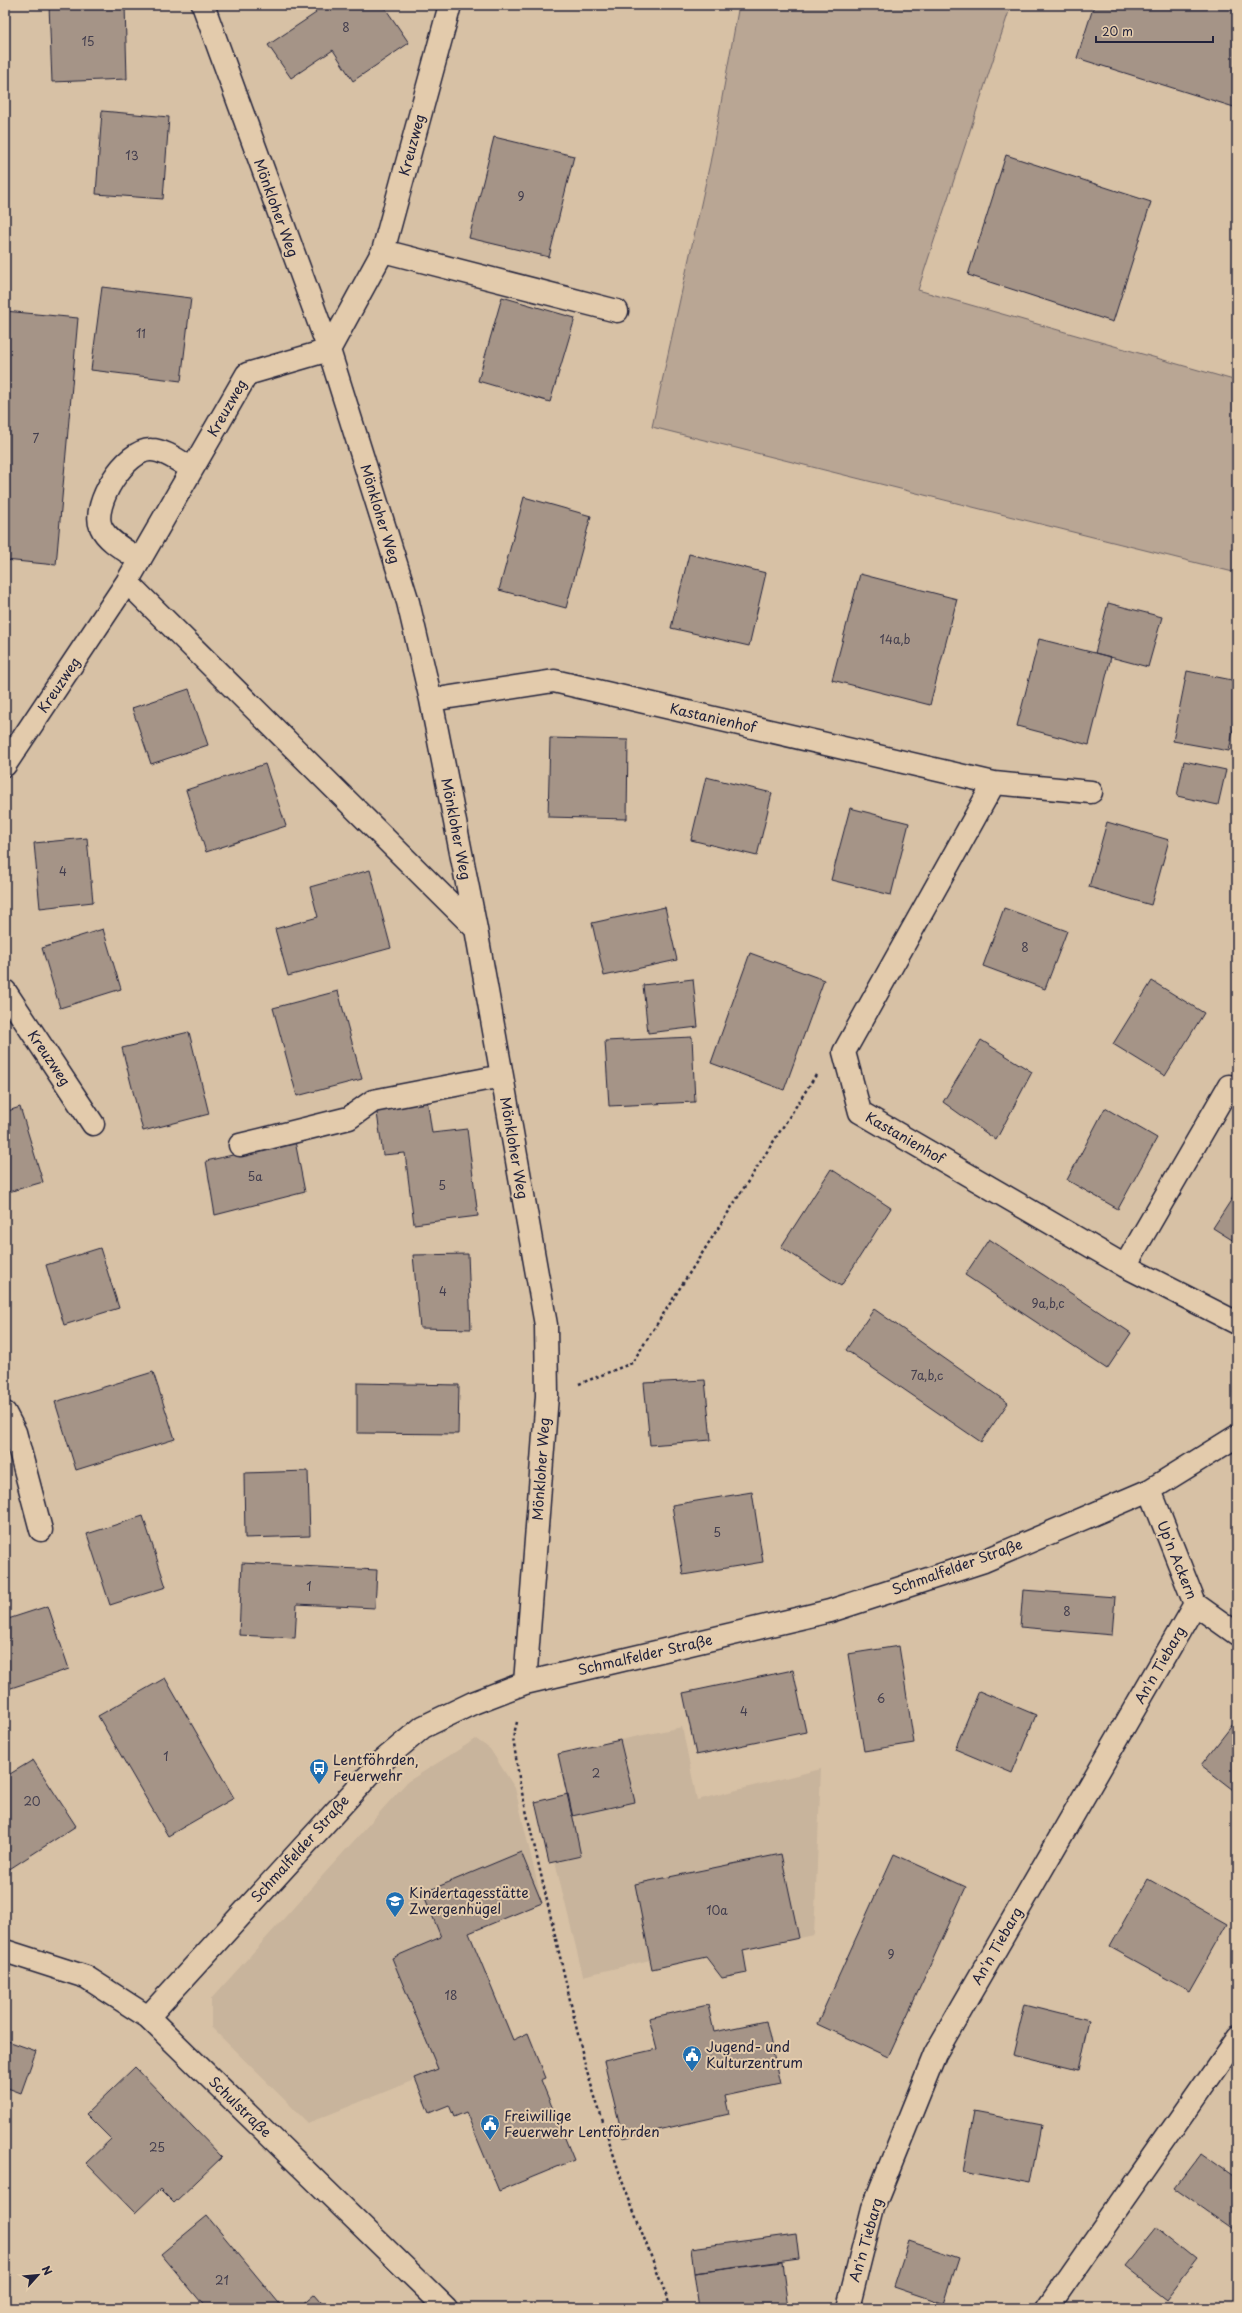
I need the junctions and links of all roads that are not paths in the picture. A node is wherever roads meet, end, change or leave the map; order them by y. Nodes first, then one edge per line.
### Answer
1 (203, 5) edge
2 (450, 5) edge
3 (384, 251) junction
4 (617, 311) dead end
5 (329, 350) junction
6 (192, 469) junction
7 (140, 560) junction
8 (127, 582) junction
9 (431, 700) junction
10 (5, 765) edge
11 (994, 783) junction
12 (1091, 792) dead end
13 (476, 930) junction
14 (5, 991) edge
15 (502, 1076) junction
16 (1229, 1086) dead end
17 (94, 1124) dead end
18 (240, 1145) dead end
19 (1125, 1266) junction
20 (1237, 1323) edge
21 (5, 1413) edge
22 (1237, 1436) edge
23 (1150, 1490) junction
24 (41, 1530) dead end
25 (1195, 1604) junction
26 (1237, 1634) edge
27 (525, 1683) junction
28 (5, 1950) edge
29 (148, 2017) junction
30 (1237, 2037) edge
31 (438, 2305) edge
32 (848, 2308) edge
33 (1048, 2308) edge

1 - 5 street, Mönkloher Weg
2 - 3 street, Kreuzweg
3 - 4 street
3 - 5 street, Kreuzweg
5 - 6 street, Kreuzweg
5 - 9 street, Mönkloher Weg
6 - 7 street, Kreuzweg
6 - 7 street
7 - 8 street, Kreuzweg
8 - 10 street, Kreuzweg
8 - 13 street
9 - 11 street, Kastanienhof
9 - 13 street, Mönkloher Weg
11 - 12 street, Kastanienhof
11 - 19 street, Kastanienhof
13 - 15 street, Mönkloher Weg
14 - 17 street, Kreuzweg
15 - 18 street
15 - 27 street, Mönkloher Weg
16 - 19 street
19 - 20 street, Kastanienhof
21 - 24 street
22 - 23 street, Schmalfelder Straße
23 - 25 street, Up'n Ackern
23 - 27 street, Schmalfelder Straße
25 - 26 street, Up'n Ackern
25 - 32 street, An'n Tiebarg
27 - 29 street, Schmalfelder Straße
28 - 29 street, Schulstraße
29 - 31 street, Schulstraße
30 - 33 street

